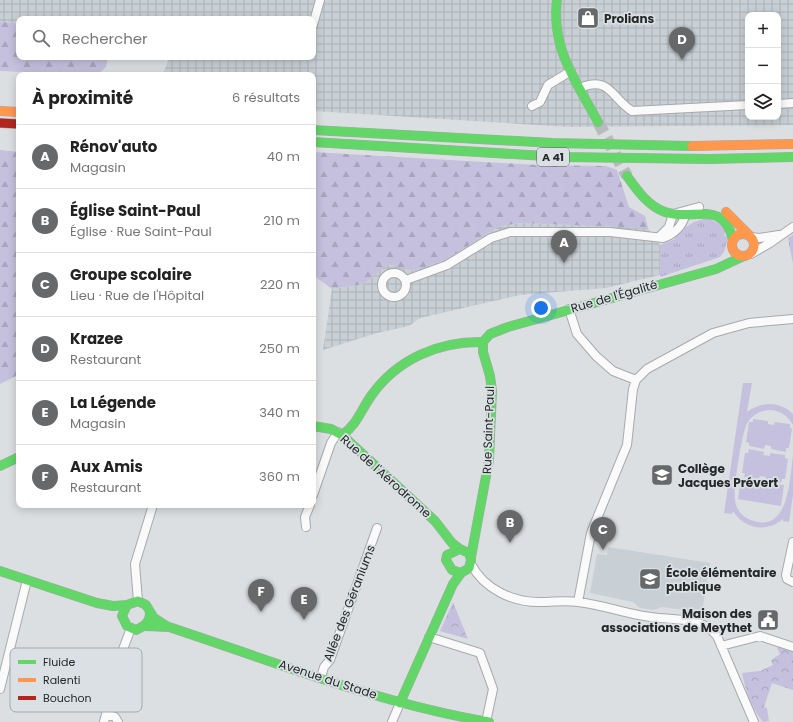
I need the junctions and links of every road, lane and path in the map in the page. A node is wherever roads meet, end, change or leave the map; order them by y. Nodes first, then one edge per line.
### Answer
1 (320, 0) edge
2 (557, 0) edge
3 (316, 16) edge
4 (570, 71) junction
5 (580, 88) junction
6 (793, 103) edge
7 (781, 104) edge
8 (745, 105) edge
9 (532, 106) dead end
10 (0, 110) edge
11 (16, 112) edge
12 (598, 122) tunnel mouth
13 (0, 123) edge
14 (16, 124) edge
15 (316, 130) edge
16 (316, 142) edge
17 (793, 144) edge
18 (793, 157) edge
19 (628, 176) tunnel mouth
20 (641, 195) junction
21 (699, 207) junction
22 (673, 214) junction
23 (685, 215) junction
24 (793, 227) edge
25 (782, 235) junction
26 (750, 236) junction
27 (656, 238) junction
28 (733, 243) junction
29 (747, 255) junction
30 (692, 274) junction
31 (406, 280) dead end
32 (569, 309) junction
33 (793, 319) edge
34 (483, 342) junction
35 (636, 380) junction
36 (316, 427) edge
37 (340, 433) junction
38 (16, 458) edge
39 (0, 466) edge
40 (316, 486) edge
41 (152, 508) edge
42 (309, 508) edge
43 (306, 527) dead end
44 (377, 528) dead end
45 (474, 541) junction
46 (449, 542) junction
47 (793, 542) edge
48 (461, 549) junction
49 (446, 555) junction
50 (471, 560) junction
51 (448, 567) junction
52 (0, 571) edge
53 (462, 572) junction
54 (477, 575) junction
55 (26, 580) junction
56 (793, 582) edge
57 (453, 584) junction
58 (138, 601) junction
59 (578, 602) junction
60 (96, 603) junction
61 (127, 605) junction
62 (150, 613) junction
63 (123, 620) junction
64 (145, 626) junction
65 (169, 627) junction
66 (131, 628) junction
67 (429, 637) junction
68 (721, 646) junction
69 (793, 647) edge
70 (125, 648) edge
71 (321, 678) junction
72 (0, 689) edge
73 (400, 703) junction
74 (105, 718) edge
75 (118, 722) edge
76 (392, 722) edge
77 (488, 722) edge
78 (754, 722) edge

1 - 3 street
2 - 4 main road
4 - 5 main road
4 - 9 street
5 - 8 street
5 - 12 main road
6 - 7 street
10 - 11 main road
13 - 14 main road
15 - 17 main road, A 41
16 - 18 main road, A 41
19 - 20 main road
20 - 21 main road
20 - 22 main road
21 - 22 street
21 - 26 main road
22 - 23 main road
22 - 27 street
23 - 27 street
23 - 28 main road
24 - 25 street, Rue de l'Égalité
25 - 26 street, Rue de l'Égalité
25 - 29 street, Rue de l'Égalité
26 - 28 main road
26 - 29 main road
27 - 31 street
28 - 29 main road
28 - 30 main road, Rue de l'Égalité
29 - 30 main road, Rue de l'Égalité
30 - 32 main road, Rue de l'Égalité
32 - 34 main road, Rue de l'Égalité
32 - 35 street
33 - 35 street
34 - 37 main road
34 - 45 main road, Rue Saint-Paul
35 - 59 street
36 - 37 main road, Rue de l'Aérodrome
37 - 40 street
37 - 46 main road, Rue de l'Aérodrome
38 - 39 main road
41 - 58 street
42 - 43 street
44 - 71 street, Allée des Géraniums
45 - 48 main road
45 - 50 main road, Rue Saint-Paul
46 - 48 main road, Rue de l'Aérodrome
46 - 49 main road
47 - 56 street
48 - 49 main road
48 - 50 main road, Rue de l'Aérodrome
49 - 51 main road
50 - 53 main road
50 - 54 street, Rue de l'Aérodrome
51 - 53 main road, Rue de l'Aérodrome
51 - 57 main road
52 - 55 main road
53 - 54 street, Rue de l'Aérodrome
53 - 57 main road
54 - 59 street, Rue de l'Aérodrome
55 - 60 main road
55 - 72 street
57 - 67 main road
58 - 61 main road
58 - 62 main road
59 - 68 street, Rue de l'Aérodrome
60 - 61 main road
60 - 63 main road
61 - 63 main road
62 - 64 main road
62 - 65 main road, Avenue du Stade
63 - 66 main road
64 - 65 main road, Avenue du Stade
64 - 66 main road
65 - 71 main road, Avenue du Stade
66 - 70 street
67 - 73 main road
67 - 77 street
68 - 69 street
68 - 78 street, Rue de l'Aérodrome
71 - 73 main road, Avenue du Stade
73 - 76 street
73 - 77 main road, Avenue du Stade
74 - 75 street

